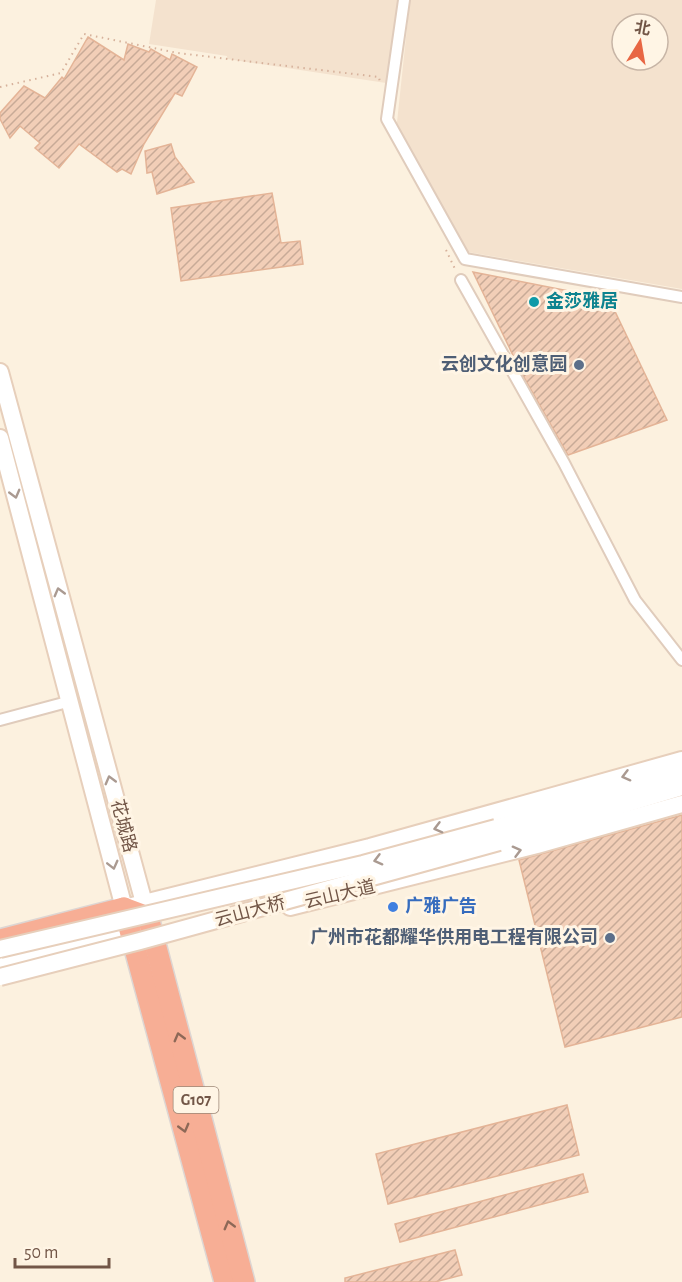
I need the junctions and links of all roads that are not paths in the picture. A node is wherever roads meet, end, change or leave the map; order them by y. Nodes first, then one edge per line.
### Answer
1 (404, 0) edge
2 (461, 280) road end
3 (682, 297) edge
4 (0, 372) edge
5 (0, 438) edge
6 (682, 660) edge
7 (71, 701) junction
8 (0, 720) edge
9 (682, 760) edge
10 (682, 773) edge
11 (682, 787) edge
12 (682, 804) edge
13 (497, 835) junction
14 (140, 925) junction
15 (28, 933) junction
16 (0, 940) edge
17 (0, 950) edge
18 (0, 967) edge
19 (0, 976) edge
20 (0, 985) edge
21 (225, 1282) edge
22 (244, 1282) edge

1 - 3 street
2 - 6 street
14 -> 4 main road, 花城路
5 -> 7 main road, 花城路
7 - 8 street
7 -> 14 main road, 花城路
9 -> 14 main road
10 - 13 main road
11 - 13 main road
14 -> 12 main road, 云山大道
13 -> 17 main road, 云山大桥, bridge
13 - 19 main road, 云山大桥, bridge
14 - 15 highway, 云山大道
14 - 18 main road
14 - 20 highway, 云山大道
14 -> 21 highway, 花城路 / G107
22 -> 14 highway, 花城路 / G107
15 - 16 highway, 云山大道
15 - 17 main road

